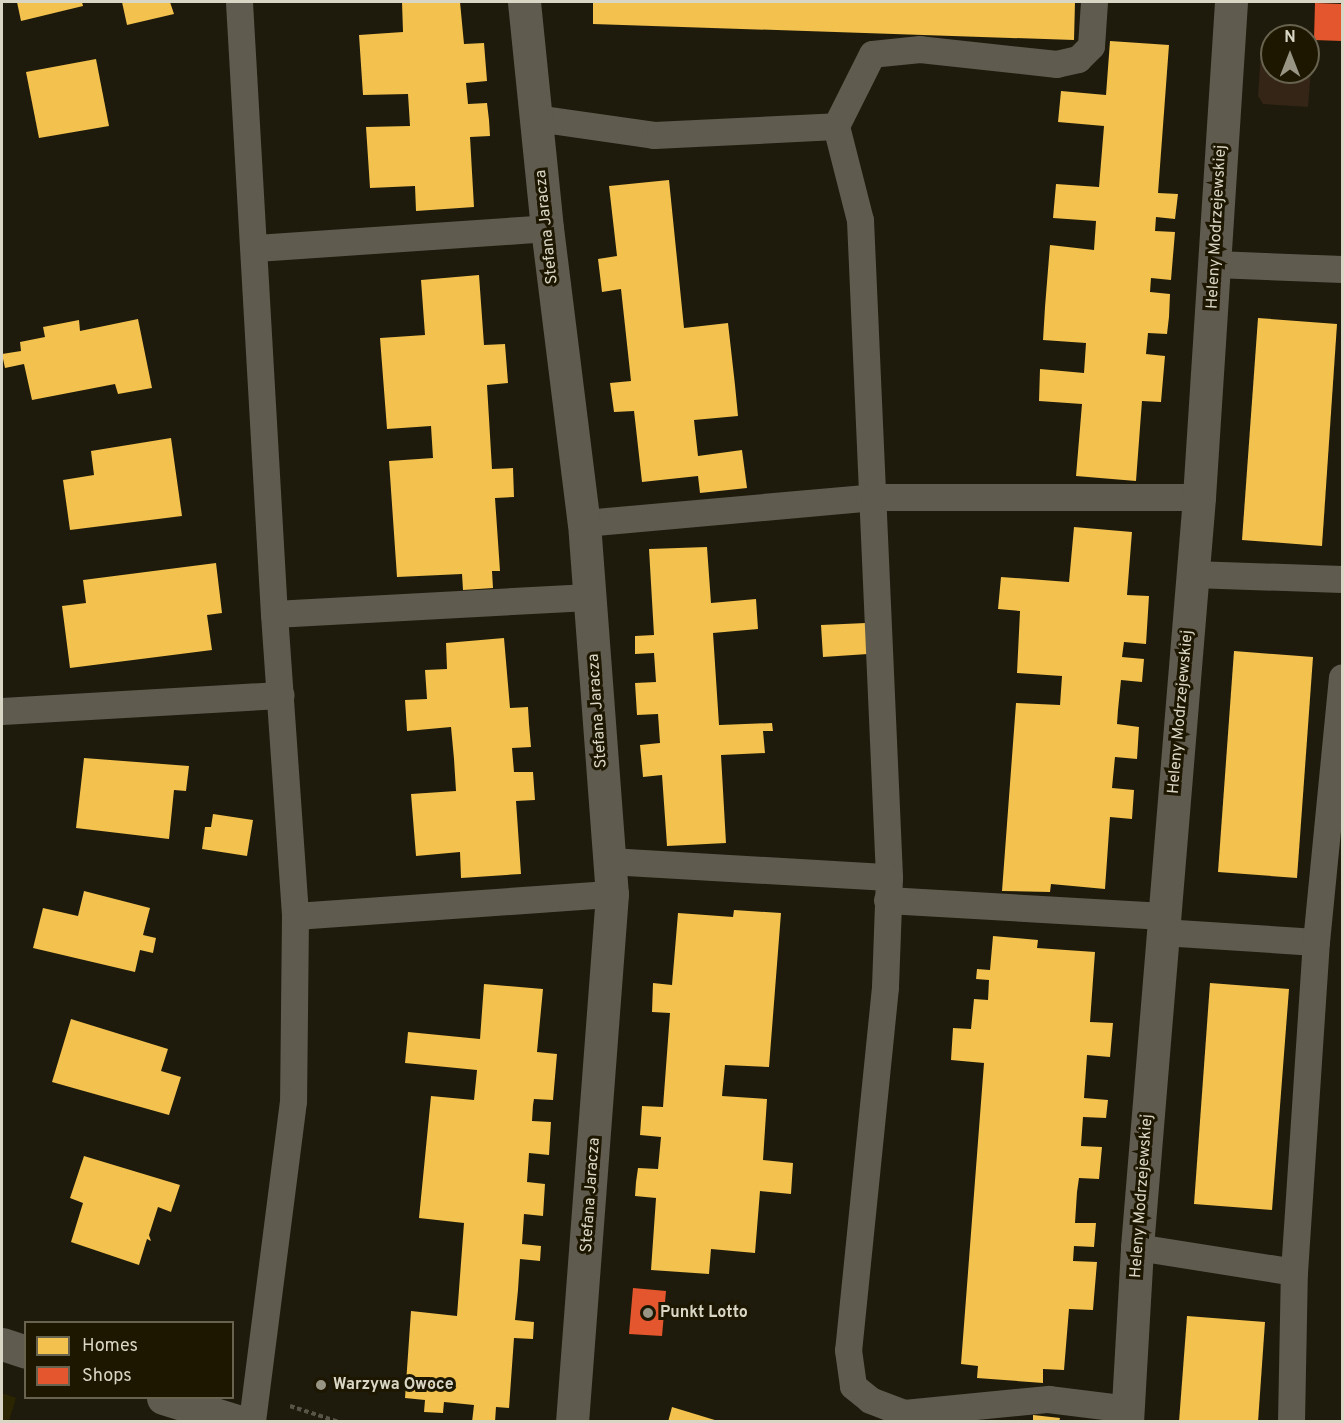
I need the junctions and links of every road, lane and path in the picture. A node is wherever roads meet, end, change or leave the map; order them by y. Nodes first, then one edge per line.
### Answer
1 (239, 2) edge
2 (524, 2) edge
3 (1094, 2) edge
4 (1231, 2) edge
5 (536, 118) junction
6 (836, 126) junction
7 (547, 228) junction
8 (256, 248) junction
9 (1215, 264) junction
10 (1342, 269) edge
11 (874, 497) junction
12 (1199, 497) junction
13 (584, 523) junction
14 (1192, 574) junction
15 (1342, 579) edge
16 (589, 597) junction
17 (274, 614) junction
18 (1342, 677) edge
19 (281, 696) junction
20 (2, 711) edge
21 (609, 861) junction
22 (888, 888) junction
23 (612, 894) junction
24 (295, 916) junction
25 (1163, 924) junction
26 (1316, 942) junction
27 (1137, 1247) junction
28 (1294, 1272) junction
29 (2, 1344) edge
30 (24, 1351) edge
31 (166, 1399) edge
32 (1128, 1415) edge
33 (240, 1422) edge
34 (252, 1422) edge
35 (572, 1422) edge
36 (1291, 1422) edge

1 - 8 lane
2 - 5 street, Stefana Jaracza
3 - 6 lane
4 - 9 street, Heleny Modrzejewskiej
5 - 6 lane
5 - 7 street, Stefana Jaracza
6 - 11 lane
7 - 8 lane
7 - 13 street, Stefana Jaracza
8 - 17 lane
9 - 10 lane
9 - 12 street, Heleny Modrzejewskiej
11 - 12 lane
11 - 13 lane
11 - 22 lane
12 - 14 street, Heleny Modrzejewskiej
13 - 16 street, Stefana Jaracza
14 - 15 lane
14 - 25 street, Heleny Modrzejewskiej
16 - 17 lane
16 - 21 street, Stefana Jaracza
17 - 19 lane
18 - 26 lane
19 - 20 lane
19 - 24 lane
21 - 22 lane
21 - 23 street, Stefana Jaracza
22 - 25 lane
22 - 32 lane
23 - 24 lane
23 - 35 street, Stefana Jaracza
24 - 34 lane
25 - 26 lane
25 - 27 street, Heleny Modrzejewskiej
26 - 28 lane
27 - 28 lane
27 - 32 street, Heleny Modrzejewskiej
28 - 36 lane
29 - 30 street
31 - 33 street

